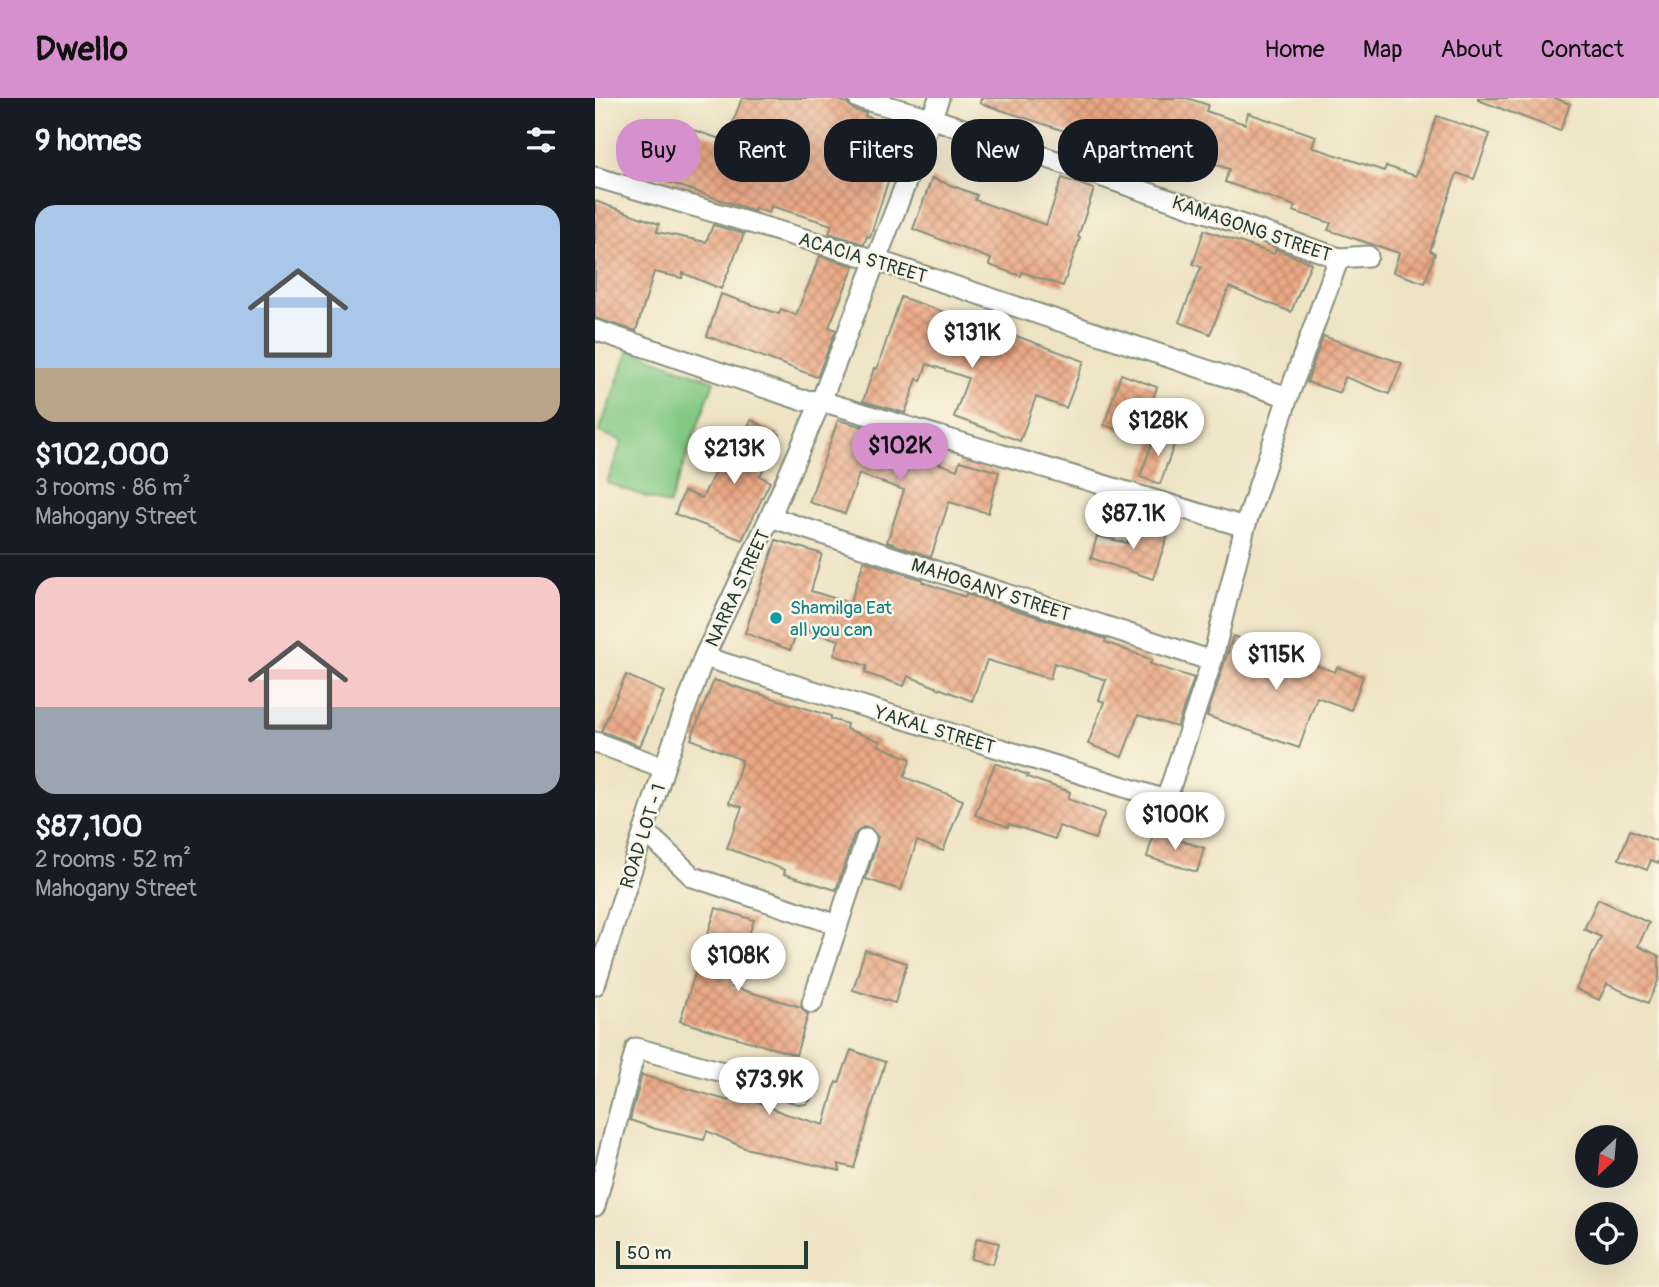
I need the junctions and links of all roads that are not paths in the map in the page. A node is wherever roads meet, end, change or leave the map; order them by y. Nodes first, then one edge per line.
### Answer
1 (858, 98) edge
2 (939, 98) edge
3 (931, 118) junction
4 (595, 177) edge
5 (1368, 256) dead end
6 (1339, 258) junction
7 (876, 260) junction
8 (595, 330) edge
9 (1288, 397) junction
10 (821, 401) junction
11 (770, 517) junction
12 (1245, 527) junction
13 (704, 657) junction
14 (1212, 661) junction
15 (595, 742) edge
16 (664, 768) junction
17 (644, 831) junction
18 (866, 839) dead end
19 (838, 925) junction
20 (595, 985) edge
21 (812, 1003) dead end
22 (802, 1094) dead end
23 (595, 1206) edge

1 - 3 street, KAMAGONG STREET
2 - 3 street, NARRA STREET
3 - 6 street, KAMAGONG STREET
3 - 7 street, NARRA STREET
4 - 7 street, ACACIA STREET
5 - 6 street, KAMAGONG STREET
6 - 9 street
7 - 9 street, ACACIA STREET
7 - 10 street, NARRA STREET
8 - 10 street
9 - 12 street
10 - 11 street, NARRA STREET
10 - 12 street
11 - 13 street, NARRA STREET
11 - 14 street, MAHOGANY STREET
12 - 14 street
13 - 14 street, YAKAL STREET
13 - 16 street, NARRA STREET
15 - 16 street
16 - 17 street, ROAD LOT - 1
17 - 19 street
17 - 20 street, ROAD LOT - 1
18 - 19 street
19 - 21 street
22 - 23 street

